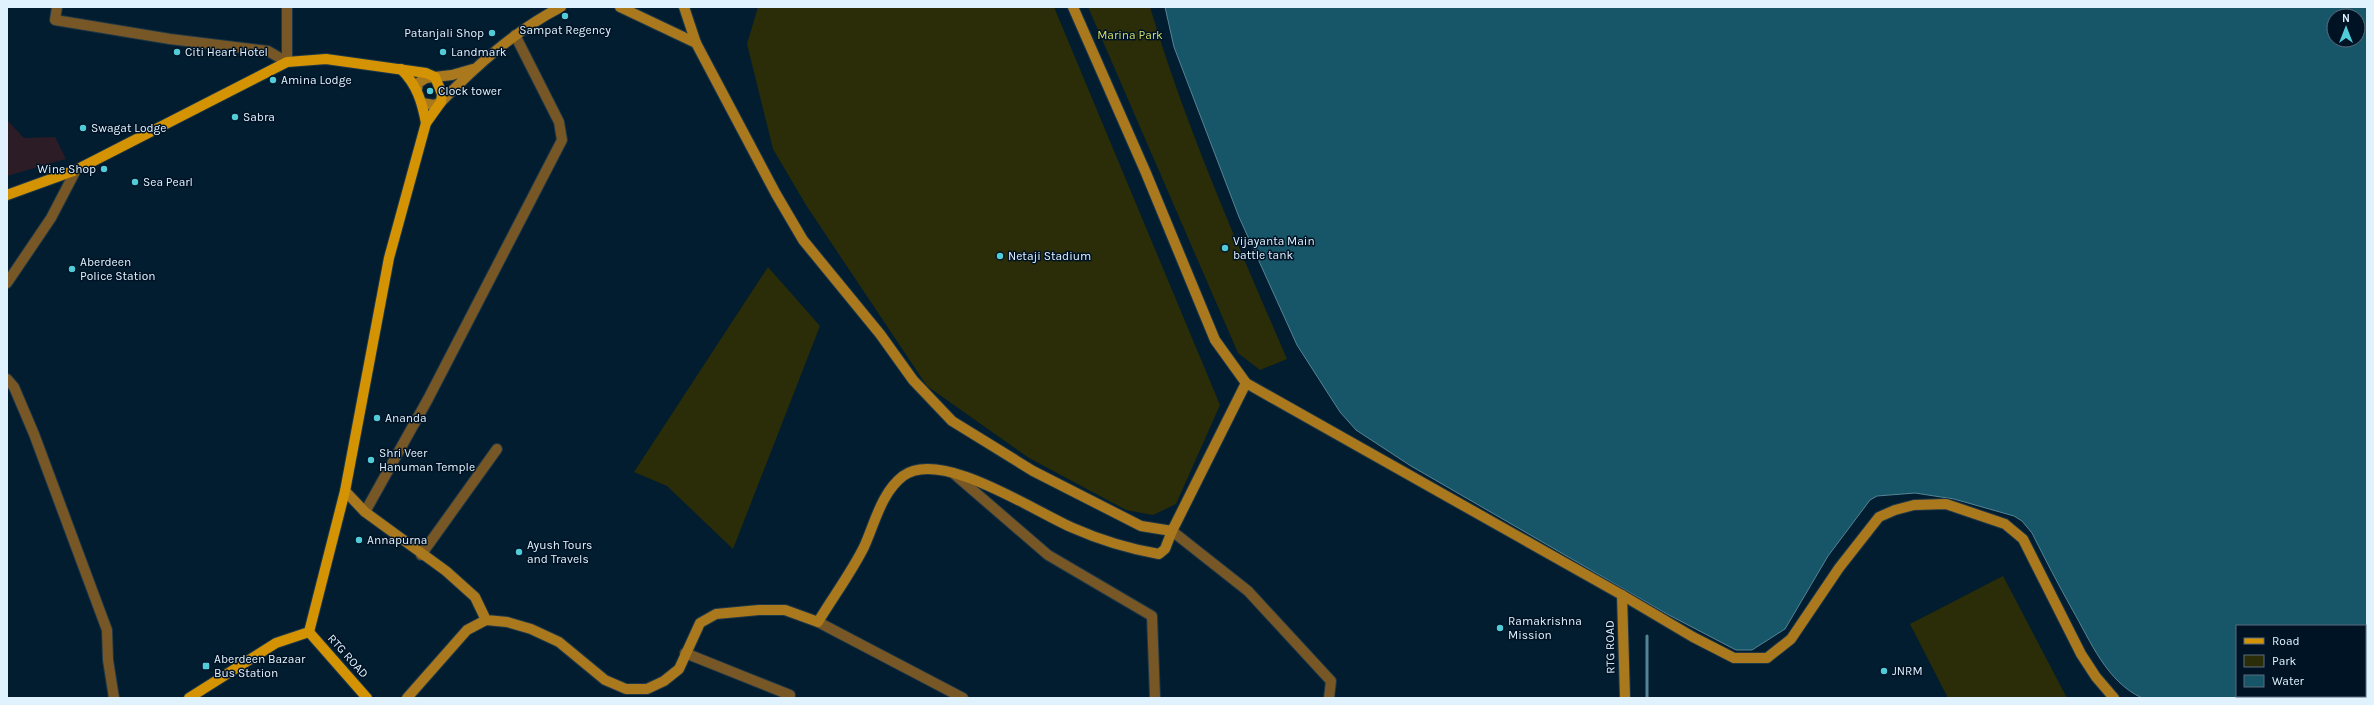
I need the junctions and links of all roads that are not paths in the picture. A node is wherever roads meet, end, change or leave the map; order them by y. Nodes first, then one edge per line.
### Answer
1 (57, 7) edge
2 (287, 7) edge
3 (561, 7) edge
4 (620, 7) edge
5 (684, 7) edge
6 (1073, 7) edge
7 (515, 36) junction
8 (696, 43) junction
9 (287, 62) junction
10 (475, 68) junction
11 (402, 69) junction
12 (435, 77) junction
13 (417, 90) junction
14 (441, 102) junction
15 (422, 103) junction
16 (426, 123) junction
17 (76, 170) junction
18 (7, 195) edge
19 (7, 283) edge
20 (7, 379) edge
21 (1246, 383) junction
22 (497, 449) dead end
23 (951, 471) junction
24 (345, 491) junction
25 (364, 512) junction
26 (1172, 531) junction
27 (421, 554) junction
28 (1622, 595) junction
29 (486, 620) junction
30 (818, 622) junction
31 (309, 632) junction
32 (685, 653) junction
33 (114, 698) edge
34 (189, 698) edge
35 (366, 698) edge
36 (407, 698) edge
37 (789, 698) edge
38 (963, 698) edge
39 (1155, 698) edge
40 (1329, 698) edge
41 (1625, 698) edge
42 (2114, 698) edge

1 - 9 street
2 - 9 street
3 - 7 street
4 - 8 street
5 - 8 street
6 - 21 street
7 - 10 street
7 - 25 street
8 - 26 street
9 - 11 main road
9 - 17 main road
10 - 12 street
10 - 14 street
11 - 12 main road
11 - 13 main road
12 - 13 street
12 - 14 main road
13 - 15 main road
14 - 15 street
14 - 16 main road
15 - 16 main road
16 - 24 main road
17 - 18 main road
17 - 19 street
20 - 33 street
21 - 26 street
21 - 28 street
22 - 27 street
23 - 26 street
23 - 30 street
23 - 39 street
24 - 25 street
24 - 31 main road
25 - 27 street
26 - 40 street
27 - 29 street
28 - 41 street, RTG ROAD
28 - 42 street
29 - 32 street
29 - 36 street
30 - 32 street
30 - 38 street
31 - 34 main road
31 - 35 main road, RTG ROAD
32 - 37 street

